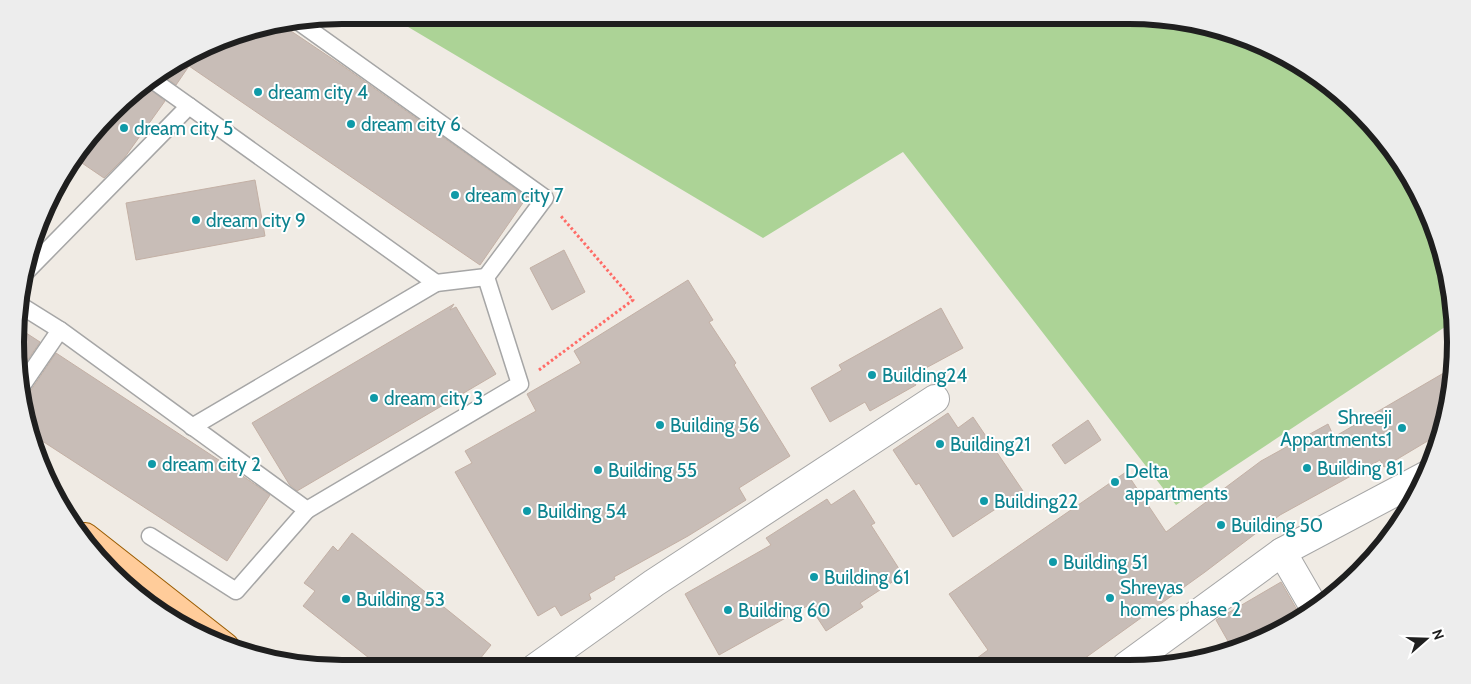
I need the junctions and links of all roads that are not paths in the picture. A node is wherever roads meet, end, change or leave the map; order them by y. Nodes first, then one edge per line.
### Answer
1 (304, 26) edge
2 (157, 83) edge
3 (189, 106) junction
4 (34, 264) edge
5 (486, 277) junction
6 (436, 284) junction
7 (25, 308) edge
8 (60, 330) junction
9 (26, 380) edge
10 (934, 399) dead end
11 (192, 427) junction
12 (1415, 482) edge
13 (307, 510) junction
14 (150, 536) dead end
15 (1282, 552) junction
16 (111, 560) edge
17 (137, 584) edge
18 (1311, 603) edge
19 (191, 622) edge
20 (546, 660) edge
21 (1134, 660) edge

1 - 5 lane
2 - 3 lane
3 - 4 lane
3 - 6 lane
5 - 6 lane
5 - 13 lane
6 - 11 lane
7 - 8 lane
8 - 9 lane
8 - 11 lane
10 - 20 street
11 - 13 lane
12 - 15 street
13 - 14 lane
15 - 18 street
15 - 21 street
16 - 17 main road
17 - 19 main road

